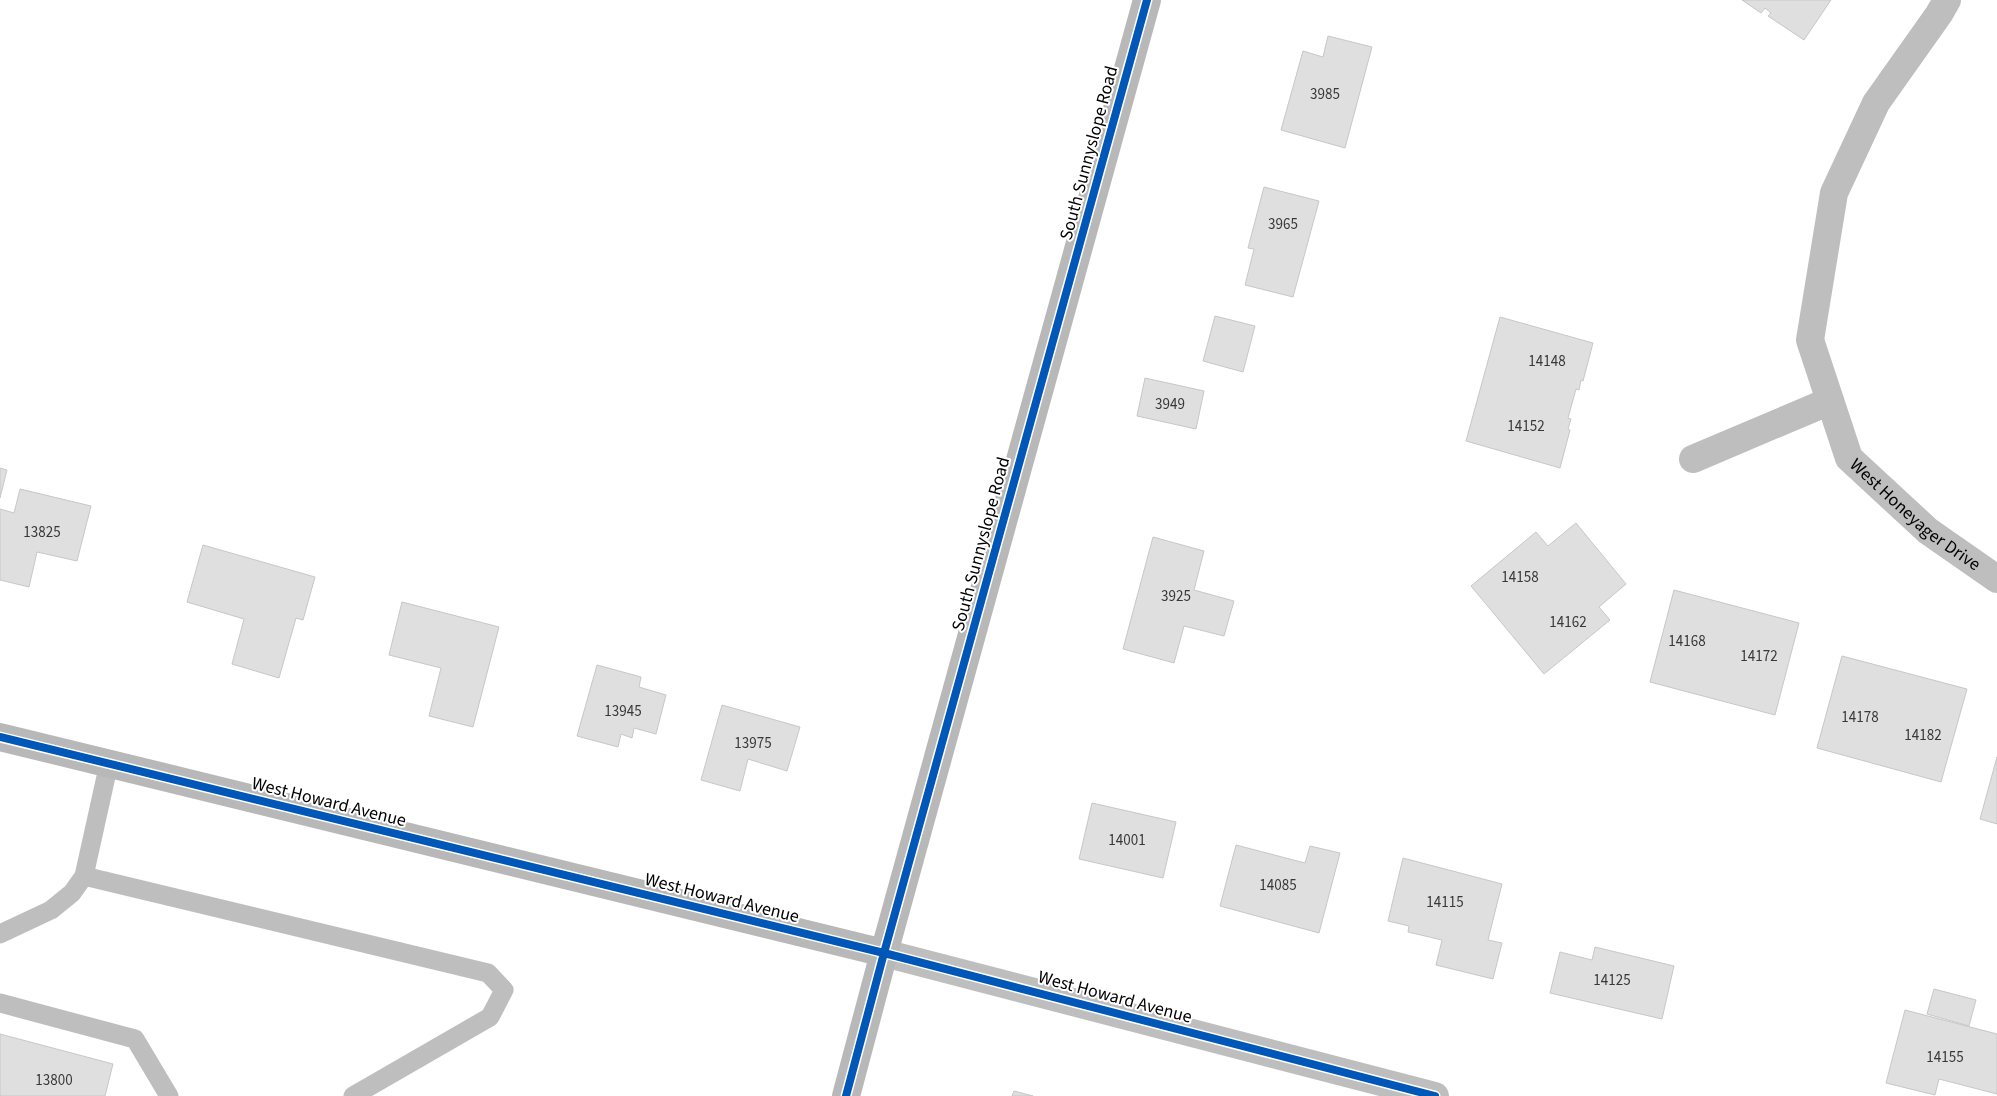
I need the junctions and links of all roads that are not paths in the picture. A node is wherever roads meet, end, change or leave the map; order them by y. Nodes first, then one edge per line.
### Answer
1 (1147, 0) edge
2 (1947, 0) edge
3 (1830, 401) junction
4 (1694, 459) dead end
5 (1997, 579) edge
6 (0, 737) edge
7 (109, 763) junction
8 (84, 876) junction
9 (0, 934) edge
10 (884, 953) junction
11 (0, 1003) edge
12 (169, 1096) edge
13 (353, 1096) edge
14 (846, 1096) edge
15 (1435, 1096) edge

1 - 10 street, South Sunnyslope Road
2 - 3 street, West Honeyager Drive
3 - 4 street
3 - 5 street, West Honeyager Drive
6 - 7 street, West Howard Avenue
7 - 8 lane
7 - 10 street, West Howard Avenue
8 - 9 lane
8 - 13 lane
10 - 14 street, South Sunnyslope Road
10 - 15 street, West Howard Avenue
11 - 12 lane

